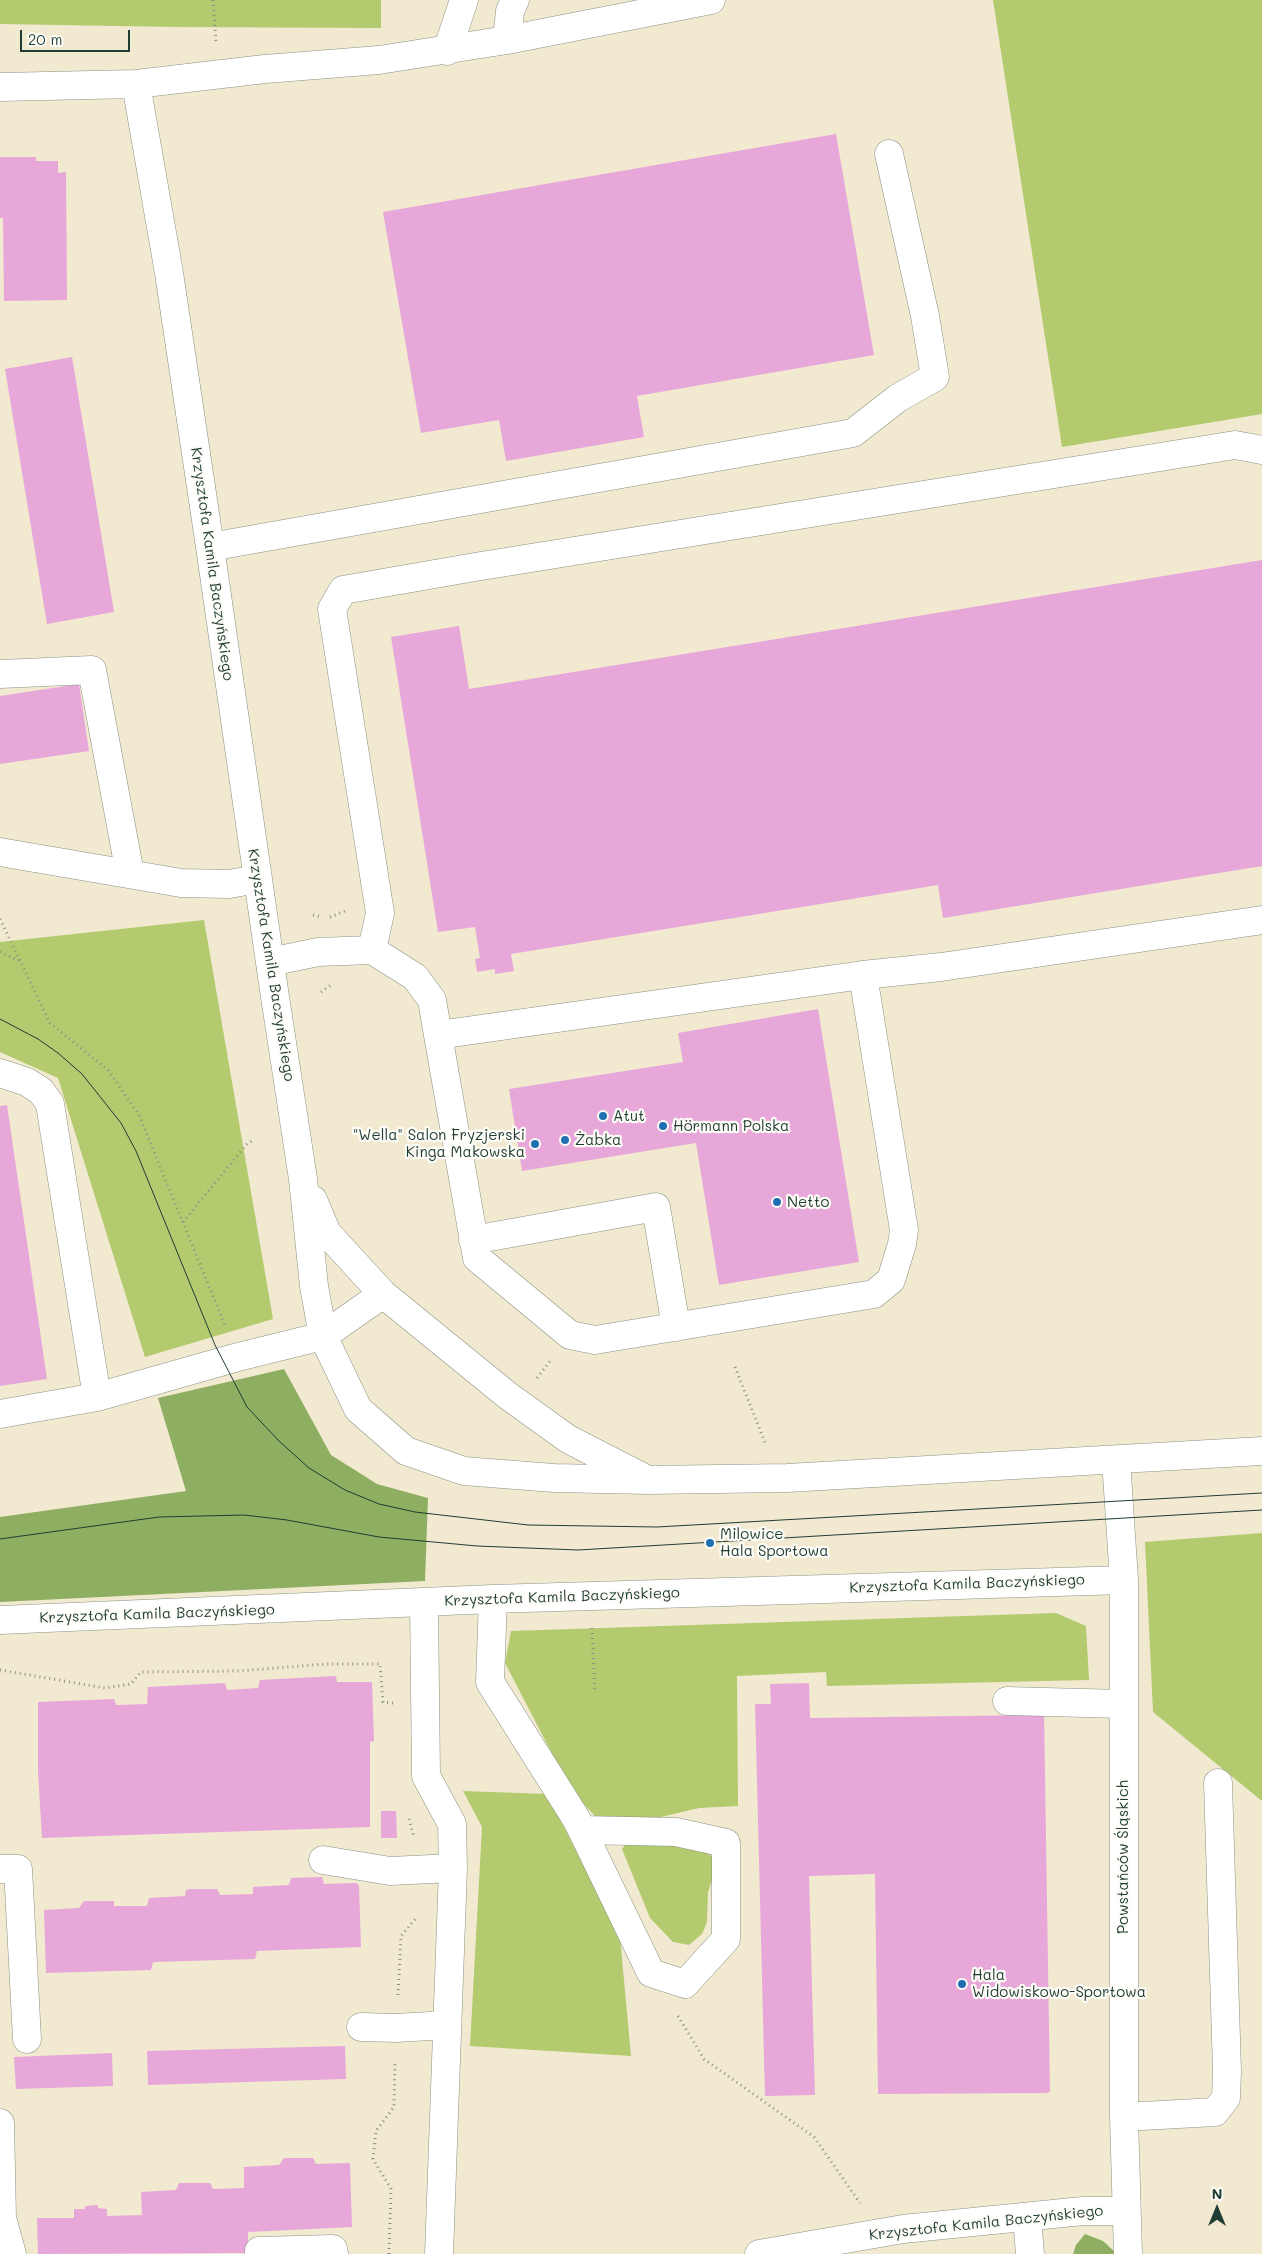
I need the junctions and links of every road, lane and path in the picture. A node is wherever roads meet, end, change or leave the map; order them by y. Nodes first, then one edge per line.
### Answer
1 (213, 0) edge
2 (464, 0) edge
3 (515, 0) edge
4 (711, 0) edge
5 (507, 40) junction
6 (217, 48) dead end
7 (447, 51) junction
8 (136, 84) junction
9 (0, 87) edge
10 (889, 154) dead end
11 (1262, 450) edge
12 (210, 547) junction
13 (0, 674) edge
14 (0, 852) edge
15 (130, 874) junction
16 (258, 879) junction
17 (350, 905) dead end
18 (313, 915) dead end
19 (0, 919) edge
20 (1262, 920) edge
21 (372, 950) junction
22 (0, 952) edge
23 (20, 962) junction
24 (270, 962) junction
25 (863, 975) junction
26 (438, 1035) junction
27 (0, 1073) edge
28 (254, 1140) dead end
29 (303, 1179) junction
30 (183, 1222) junction
31 (474, 1240) junction
32 (383, 1294) junction
33 (676, 1327) junction
34 (323, 1336) junction
35 (238, 1357) junction
36 (735, 1367) dead end
37 (97, 1397) junction
38 (0, 1414) edge
39 (766, 1446) dead end
40 (1262, 1451) edge
41 (1116, 1460) junction
42 (648, 1480) junction
43 (1124, 1580) junction
44 (493, 1599) junction
45 (424, 1603) junction
46 (0, 1620) edge
47 (592, 1622) dead end
48 (0, 1670) edge
49 (595, 1693) dead end
50 (1007, 1701) dead end
51 (401, 1704) dead end
52 (1123, 1704) junction
53 (1218, 1783) dead end
54 (582, 1830) junction
55 (323, 1860) dead end
56 (453, 1868) junction
57 (0, 1870) edge
58 (648, 1967) junction
59 (447, 2026) junction
60 (361, 2027) dead end
61 (27, 2039) dead end
62 (1124, 2117) junction
63 (0, 2123) edge
64 (1125, 2211) junction
65 (1027, 2217) junction
66 (1, 2218) edge
67 (880, 2232) junction
68 (259, 2251) dead end
69 (12, 2254) edge
70 (334, 2254) edge
71 (439, 2254) edge
72 (759, 2254) edge
73 (1030, 2254) edge
74 (1128, 2254) edge

1 - 6 path
2 - 7 street
3 - 5 street
4 - 5 street
5 - 7 street
7 - 8 street
8 - 9 street
8 - 12 street, Krzysztofa Kamila Baczyńskiego
10 - 12 street
11 - 21 street
12 - 16 street, Krzysztofa Kamila Baczyńskiego
13 - 15 street
14 - 15 street
15 - 16 street
16 - 24 street, Krzysztofa Kamila Baczyńskiego
17 - 18 path
19 - 23 path
20 - 25 street
21 - 24 street
21 - 26 street
22 - 23 path
23 - 30 path
24 - 29 street, Krzysztofa Kamila Baczyńskiego
25 - 26 street
25 - 33 street
26 - 31 street
27 - 37 street
28 - 30 path
29 - 32 street, Krzysztofa Kamila Baczyńskiego
29 - 34 street, Krzysztofa Kamila Baczyńskiego
30 - 35 path
31 - 33 street
31 - 33 street
32 - 34 street
32 - 42 street, Krzysztofa Kamila Baczyńskiego
34 - 35 street
34 - 42 street, Krzysztofa Kamila Baczyńskiego
35 - 37 street
36 - 39 path
37 - 38 street
40 - 41 street, Krzysztofa Kamila Baczyńskiego
41 - 42 street, Krzysztofa Kamila Baczyńskiego
41 - 43 street, Powstańców Śląskich
43 - 44 street, Krzysztofa Kamila Baczyńskiego
43 - 52 street, Powstańców Śląskich
44 - 45 street, Krzysztofa Kamila Baczyńskiego
44 - 54 street
45 - 46 street, Krzysztofa Kamila Baczyńskiego
45 - 56 street
47 - 49 path
48 - 51 path
50 - 52 street
52 - 62 street, Powstańców Śląskich
53 - 62 street
54 - 58 street
54 - 58 street
55 - 56 street
56 - 59 street
57 - 61 street
58 - 67 path
59 - 60 street
59 - 71 street
62 - 64 street, Powstańców Śląskich
63 - 66 street
64 - 65 street, Krzysztofa Kamila Baczyńskiego
64 - 74 street, Powstańców Śląskich
65 - 67 street, Krzysztofa Kamila Baczyńskiego
65 - 73 street
66 - 69 street
67 - 72 street, Krzysztofa Kamila Baczyńskiego
68 - 70 street

